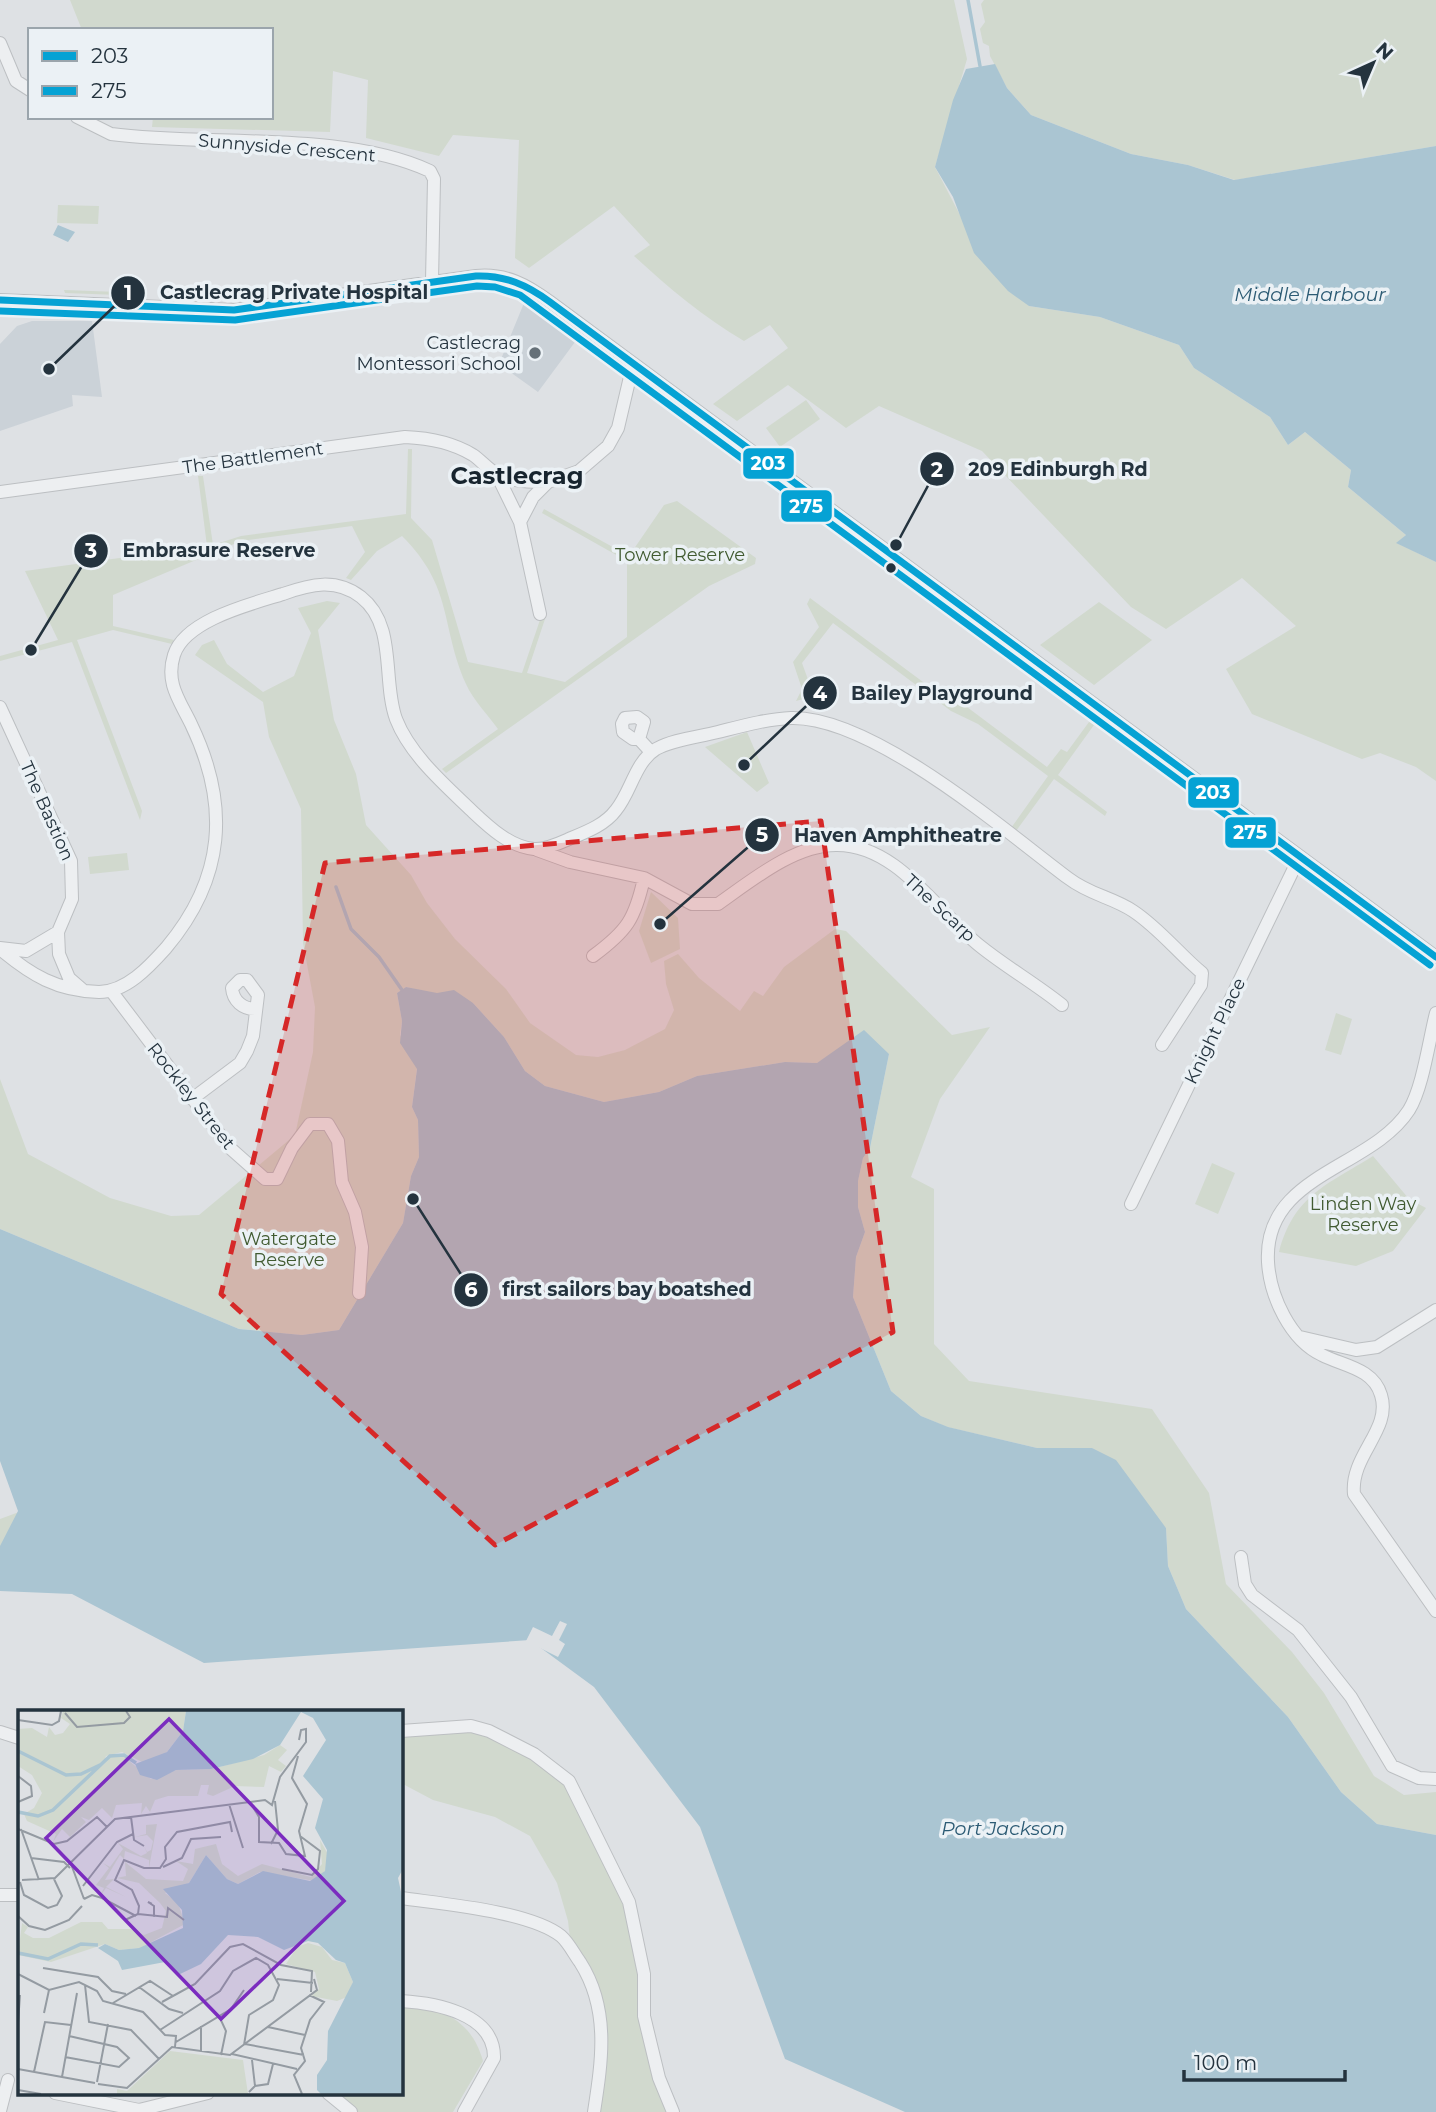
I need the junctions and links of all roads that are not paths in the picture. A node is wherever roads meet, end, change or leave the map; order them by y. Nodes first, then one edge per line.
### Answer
1 (0, 43) edge
2 (28, 89) edge
3 (82, 119) edge
4 (432, 281) junction
5 (0, 300) edge
6 (633, 364) junction
7 (497, 475) junction
8 (548, 482) junction
9 (0, 492) edge
10 (517, 516) junction
11 (540, 614) dead end
12 (0, 707) edge
13 (639, 739) dead end
14 (651, 752) junction
15 (537, 850) junction
16 (1299, 858) junction
17 (644, 878) junction
18 (58, 932) junction
19 (0, 949) edge
20 (593, 956) dead end
21 (1436, 957) edge
22 (84, 991) junction
23 (112, 992) junction
24 (1062, 1005) dead end
25 (255, 1009) dead end
26 (1436, 1013) edge
27 (1162, 1045) dead end
28 (192, 1099) junction
29 (1131, 1204) dead end
30 (359, 1293) dead end
31 (1436, 1310) edge
32 (1300, 1337) junction
33 (1241, 1557) dead end
34 (1436, 1611) edge
35 (402, 1731) edge
36 (0, 1732) edge
37 (18, 1738) edge
38 (1436, 1779) edge
39 (0, 1895) edge
40 (18, 1895) edge
41 (402, 1898) edge
42 (402, 2001) edge
43 (9, 2080) edge
44 (60, 2094) edge
45 (204, 2094) edge
46 (329, 2094) edge
47 (0, 2111) edge
48 (351, 2112) edge
49 (464, 2112) edge
50 (594, 2112) edge
51 (673, 2112) edge

1 - 2 street
3 - 4 street, Sunnyside Crescent
4 - 5 street
4 - 6 street
6 - 8 street
6 - 16 street
7 - 8 street, The Battlement
7 - 9 street, The Battlement
7 - 10 street, The Battlement
8 - 10 street
10 - 11 street, The Battlement
12 - 18 street, The Bastion
13 - 14 street
14 - 15 street
14 - 27 street
15 - 17 street, The Scarp
15 - 23 street, The Scarp
16 - 21 street
16 - 29 street, Knight Place
17 - 20 street
17 - 24 street, The Scarp
18 - 19 street
18 - 22 street
19 - 22 street
22 - 23 street
23 - 28 street, Rockley Street
25 - 28 street
26 - 32 street
28 - 30 street, Rockley Street
31 - 32 street
32 - 34 street
33 - 38 street
35 - 51 street
36 - 37 street
39 - 40 street
41 - 50 street
42 - 49 street
43 - 47 street
44 - 45 street
46 - 48 street

